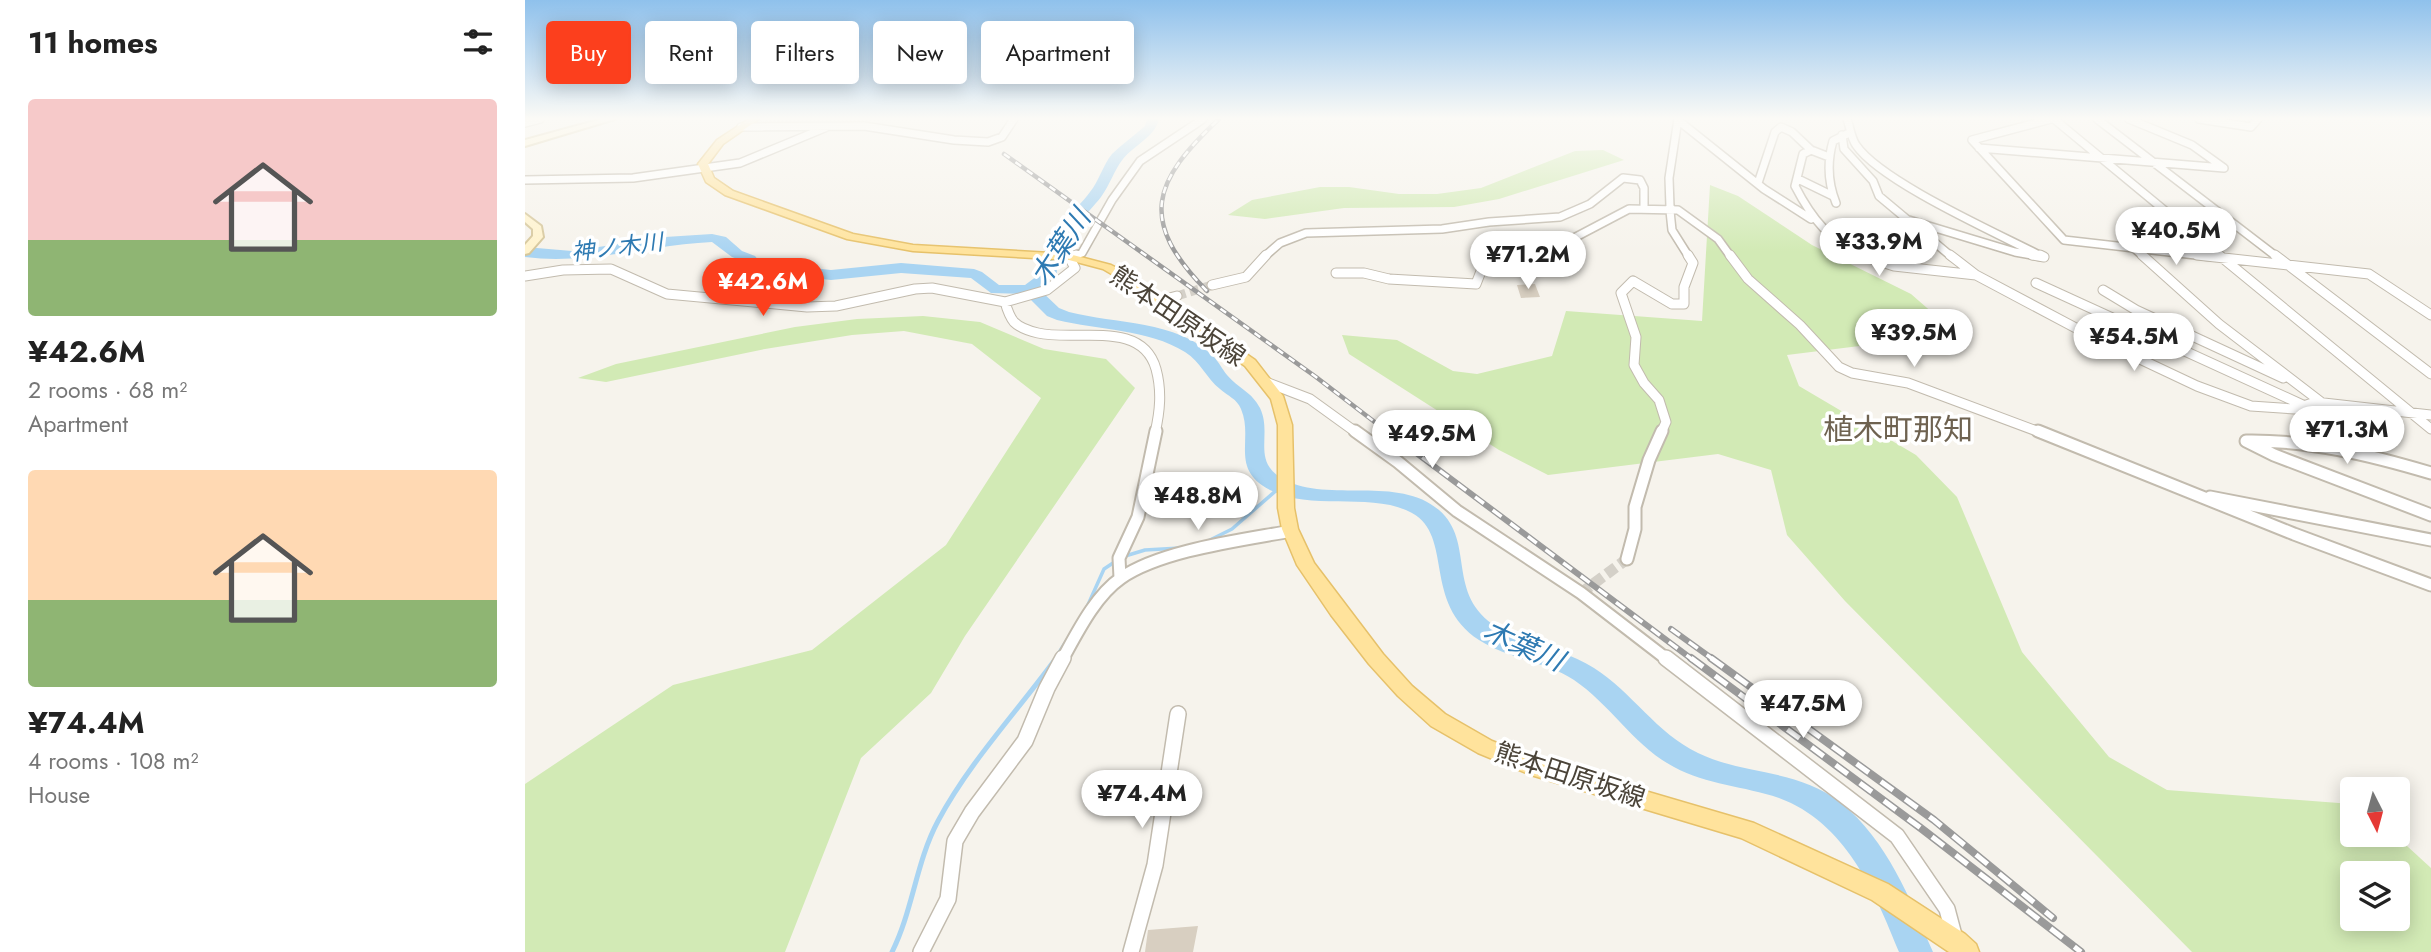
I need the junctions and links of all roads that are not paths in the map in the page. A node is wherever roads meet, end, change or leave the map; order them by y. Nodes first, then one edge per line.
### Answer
1 (705, 163) edge
2 (736, 163) edge
3 (1139, 163) edge
4 (1673, 163) edge
5 (1733, 163) edge
6 (1765, 163) edge
7 (1801, 163) edge
8 (1830, 163) edge
9 (1857, 163) edge
10 (1875, 163) edge
11 (1993, 163) edge
12 (2108, 163) edge
13 (2155, 163) edge
14 (2161, 163) edge
15 (2218, 163) edge
16 (703, 167) junction
17 (1798, 179) junction
18 (525, 180) edge
19 (1758, 184) junction
20 (1644, 208) junction
21 (1673, 210) junction
22 (525, 217) edge
23 (1903, 218) junction
24 (1811, 219) junction
25 (529, 248) edge
26 (2134, 248) junction
27 (1064, 257) junction
28 (2220, 257) junction
29 (2288, 265) junction
30 (1336, 273) dead end
31 (1976, 275) junction
32 (525, 276) edge
33 (2036, 283) dead end
34 (1212, 285) tunnel mouth
35 (2103, 290) dead end
36 (1177, 296) tunnel mouth
37 (1159, 301) junction
38 (1005, 302) junction
39 (2431, 315) edge
40 (2431, 374) edge
41 (1266, 382) junction
42 (2301, 387) junction
43 (2321, 402) junction
44 (2305, 406) junction
45 (2409, 412) junction
46 (2431, 415) edge
47 (2431, 429) edge
48 (2431, 473) edge
49 (2197, 495) junction
50 (2431, 515) edge
51 (1291, 531) junction
52 (2431, 540) edge
53 (1627, 559) tunnel mouth
54 (1120, 578) junction
55 (2431, 585) edge
56 (1178, 714) dead end
57 (1962, 947) edge
58 (921, 952) edge
59 (1132, 952) edge

1 - 16 main road
2 - 16 street
3 - 27 street
4 - 21 street
5 - 19 street
6 - 19 street
7 - 17 street
8 - 17 street
9 - 23 street
10 - 23 street
11 - 26 street
12 - 28 street
13 - 29 street
14 - 15 street
16 - 18 street
16 - 27 main road, 熊本田原坂線
17 - 24 street
19 - 24 street
20 - 21 street
20 - 30 street
20 - 34 street
21 - 49 street
21 - 53 street
22 - 25 street
23 - 31 street
24 - 31 street
26 - 28 street
26 - 42 street
27 - 37 main road, 熊本田原坂線
27 - 38 street
28 - 29 street
28 - 45 street
29 - 39 street
29 - 40 street
31 - 44 street
32 - 38 street
33 - 44 street
35 - 42 street
36 - 37 street
37 - 41 main road, 熊本田原坂線
38 - 54 street
41 - 51 main road, 熊本田原坂線
41 - 57 street
42 - 43 street
43 - 44 street
43 - 45 street
45 - 46 street
45 - 47 street
48 - 50 street
49 - 52 street
49 - 55 street
51 - 54 street
51 - 57 main road, 熊本田原坂線
54 - 58 street
56 - 59 street

